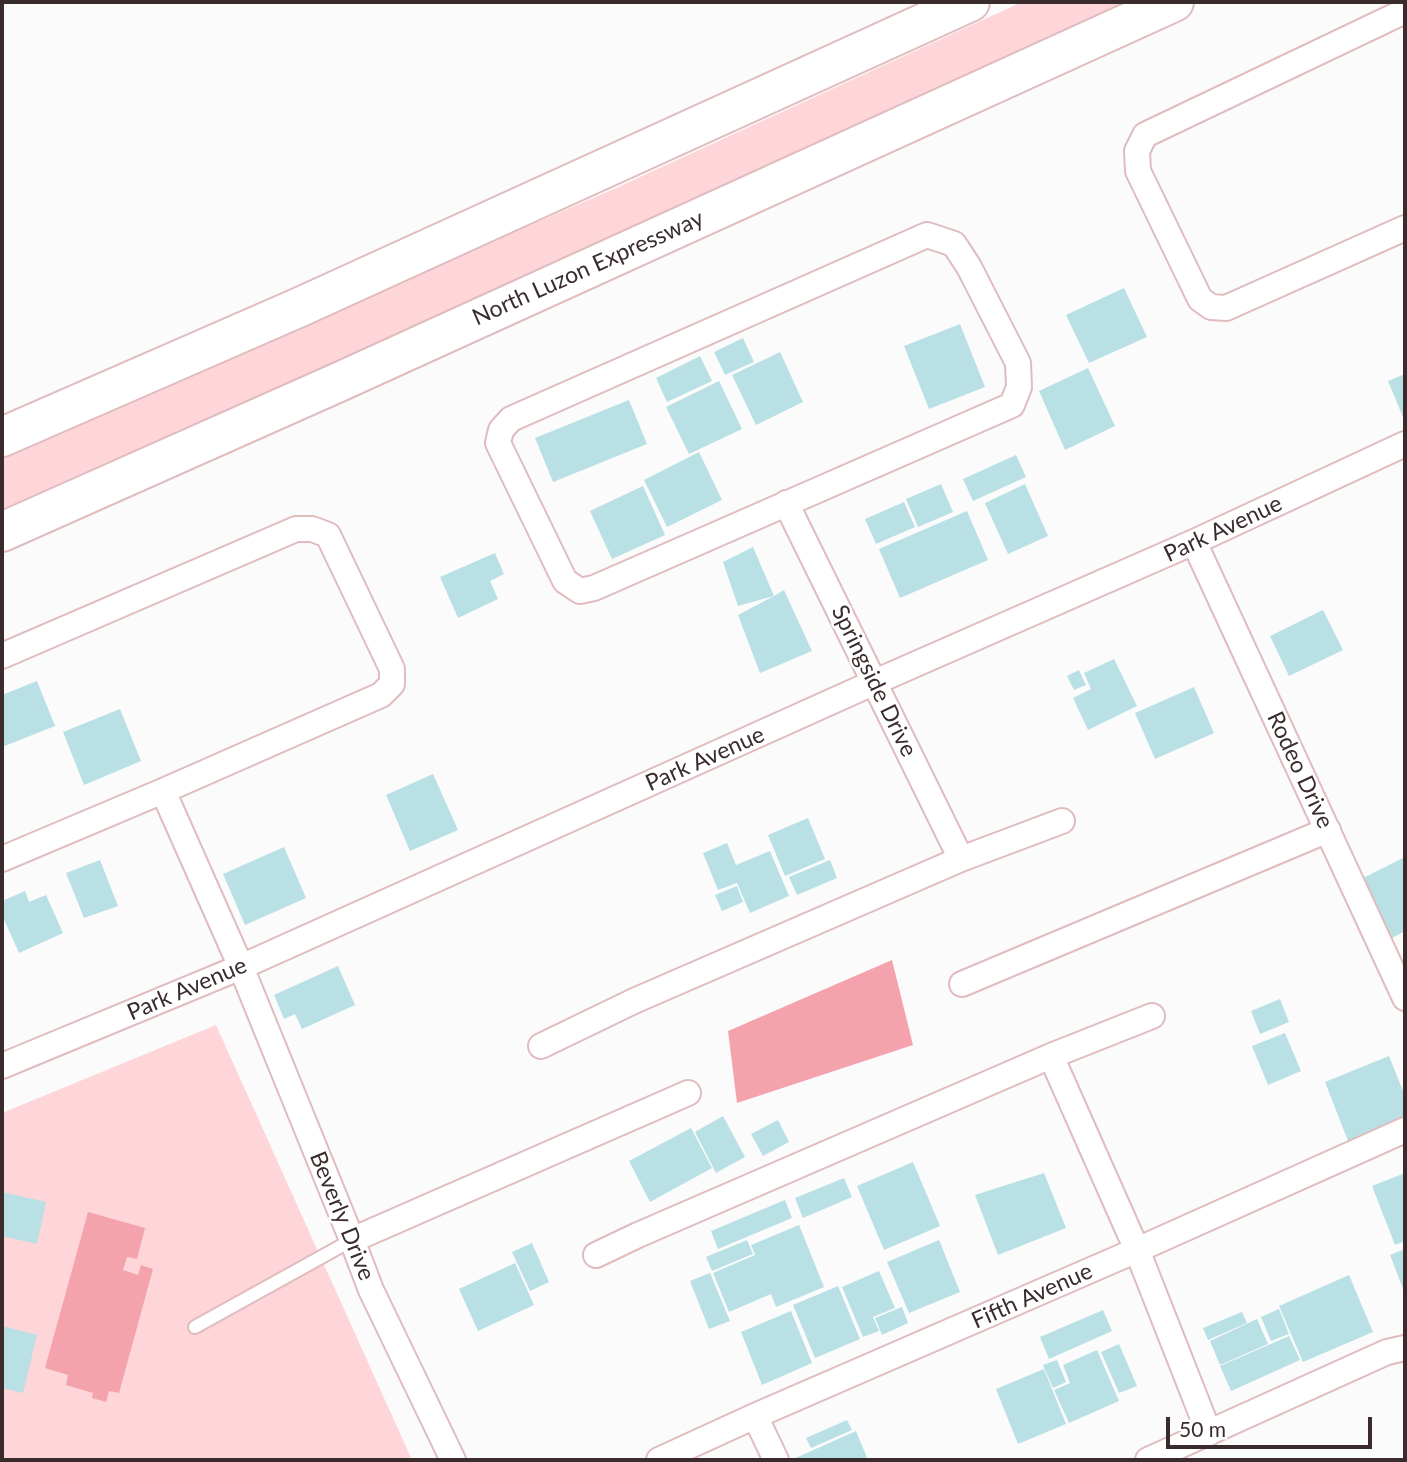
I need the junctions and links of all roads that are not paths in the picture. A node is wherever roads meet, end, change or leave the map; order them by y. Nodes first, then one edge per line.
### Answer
1 (970, 2) edge
2 (1174, 2) edge
3 (1405, 11) edge
4 (1405, 228) edge
5 (2, 437) edge
6 (1405, 444) edge
7 (786, 503) junction
8 (2, 532) edge
9 (1194, 542) junction
10 (2, 656) edge
11 (875, 682) junction
12 (163, 791) junction
13 (1062, 821) dead end
14 (1328, 830) junction
15 (2, 859) edge
16 (961, 859) junction
17 (241, 967) junction
18 (962, 984) dead end
19 (1405, 998) edge
20 (1152, 1016) dead end
21 (541, 1046) dead end
22 (1051, 1056) junction
23 (2, 1066) edge
24 (688, 1093) dead end
25 (1405, 1130) edge
26 (352, 1240) junction
27 (1137, 1250) junction
28 (596, 1255) dead end
29 (195, 1326) dead end
30 (1405, 1348) edge
31 (755, 1416) junction
32 (1209, 1433) junction
33 (453, 1460) edge
34 (659, 1460) edge
35 (776, 1460) edge
36 (1148, 1460) edge

1 - 5 highway
2 - 8 highway, North Luzon Expressway
3 - 4 street
6 - 9 street, Park Avenue
7 - 7 street
7 - 11 street, Springside Drive
9 - 11 street, Park Avenue
9 - 14 street, Rodeo Drive
10 - 12 street
11 - 16 street, Springside Drive
11 - 17 street, Park Avenue
12 - 15 street
12 - 17 street, Beverly Drive
13 - 16 street
14 - 18 street
14 - 19 street, Rodeo Drive
16 - 21 street
17 - 23 street, Park Avenue
17 - 26 street, Beverly Drive
20 - 22 street
22 - 27 street
22 - 28 street
24 - 26 street
25 - 27 street, Fifth Avenue
26 - 29 lane
26 - 33 street, Beverly Drive
27 - 31 street, Fifth Avenue
27 - 32 street
30 - 32 street
31 - 34 street, Fifth Avenue
31 - 35 street
32 - 36 street

